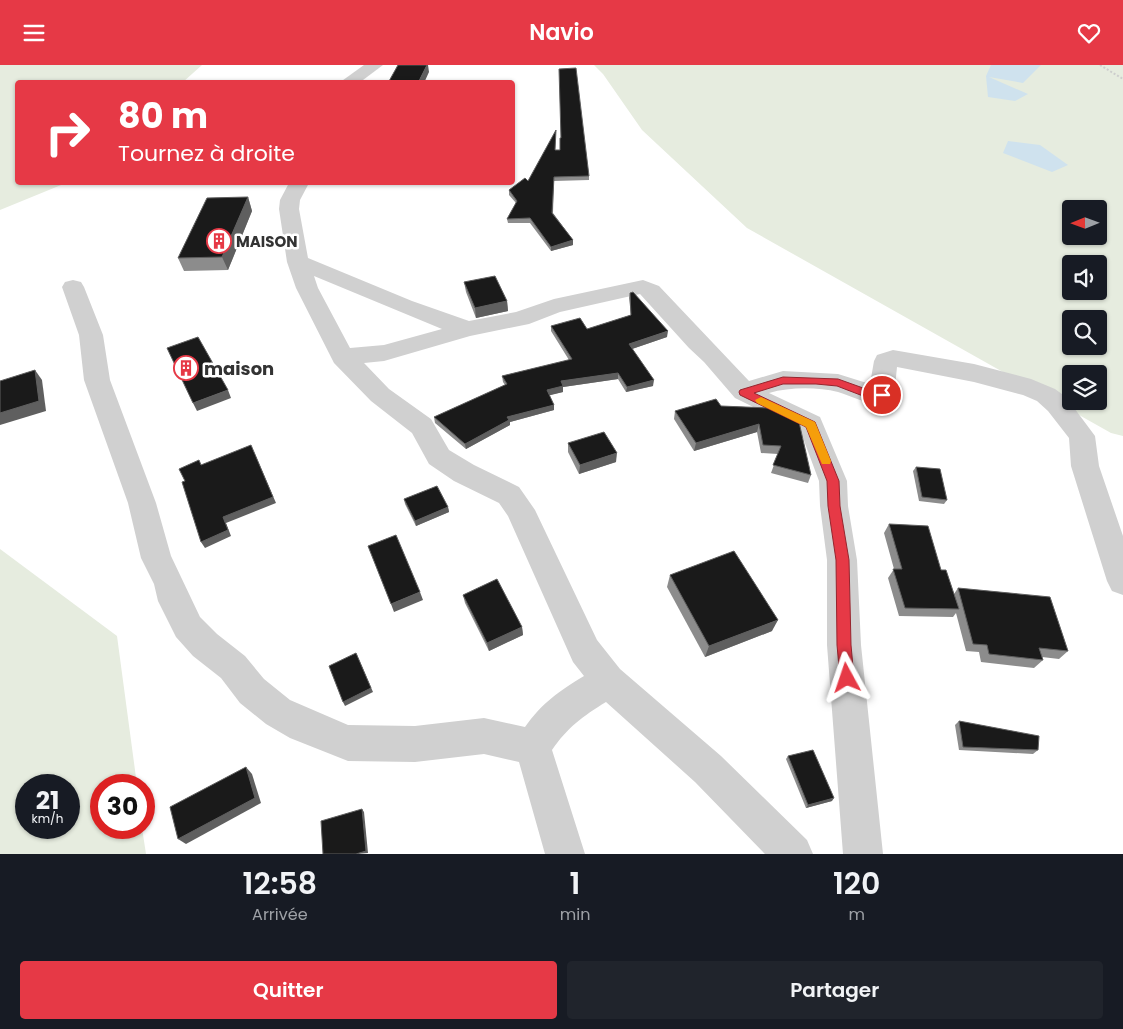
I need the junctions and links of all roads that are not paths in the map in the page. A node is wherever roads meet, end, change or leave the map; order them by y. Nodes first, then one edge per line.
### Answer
1 (375, 65) edge
2 (352, 80) edge
3 (298, 185) edge
4 (298, 262) junction
5 (73, 287) dead end
6 (468, 329) junction
7 (344, 357) junction
8 (744, 392) junction
9 (1123, 581) edge
10 (608, 681) junction
11 (533, 747) junction
12 (565, 854) edge
13 (793, 854) edge
14 (863, 854) edge

1 - 2 street
3 - 4 street
4 - 6 street
4 - 7 street
5 - 11 street
6 - 7 street
6 - 8 street
7 - 10 street
8 - 9 street
8 - 14 street
10 - 11 street
10 - 13 street
11 - 12 street

